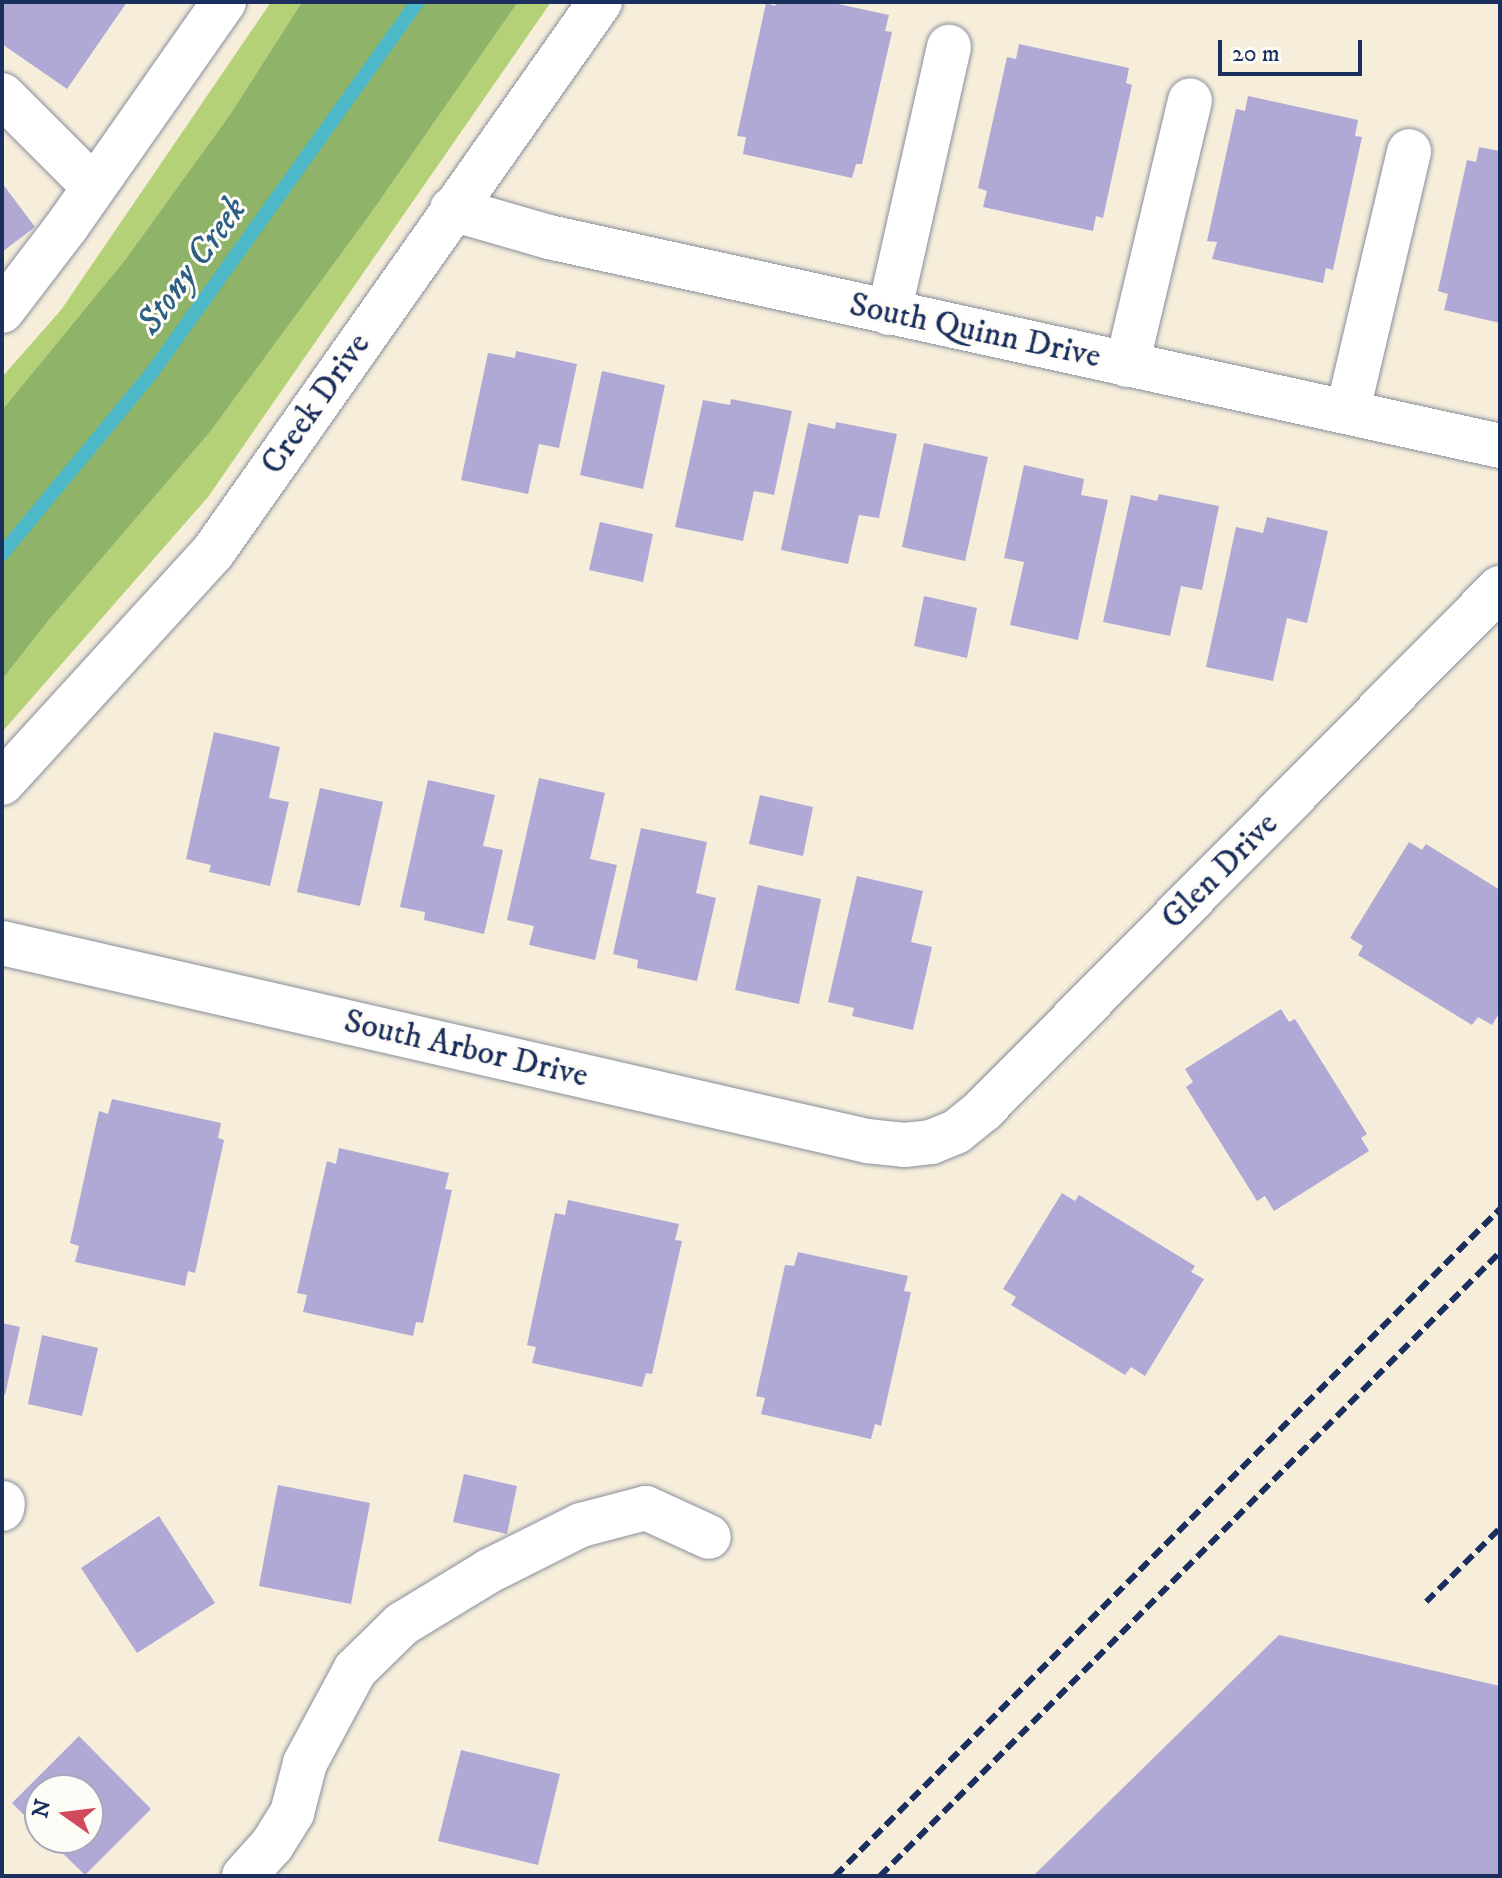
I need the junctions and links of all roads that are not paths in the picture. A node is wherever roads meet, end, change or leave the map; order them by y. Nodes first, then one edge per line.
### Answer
1 (224, 2) edge
2 (600, 2) edge
3 (949, 47) dead end
4 (2, 95) edge
5 (1190, 100) dead end
6 (1409, 151) dead end
7 (94, 187) junction
8 (452, 209) junction
9 (2, 311) edge
10 (889, 313) junction
11 (1127, 365) junction
12 (1348, 410) junction
13 (1500, 446) edge
14 (1500, 588) edge
15 (2, 783) edge
16 (2, 943) edge
17 (931, 1142) joint
18 (709, 1537) dead end
19 (244, 1876) edge

1 - 7 street
2 - 8 street, Creek Drive
3 - 10 street
4 - 7 street
5 - 11 street
6 - 12 street
7 - 9 street
8 - 10 street, South Quinn Drive
8 - 15 street, Creek Drive
10 - 11 street, South Quinn Drive
11 - 12 street, South Quinn Drive
12 - 13 street, South Quinn Drive
14 - 17 street, Glen Drive
16 - 17 street, South Arbor Drive
18 - 19 street

